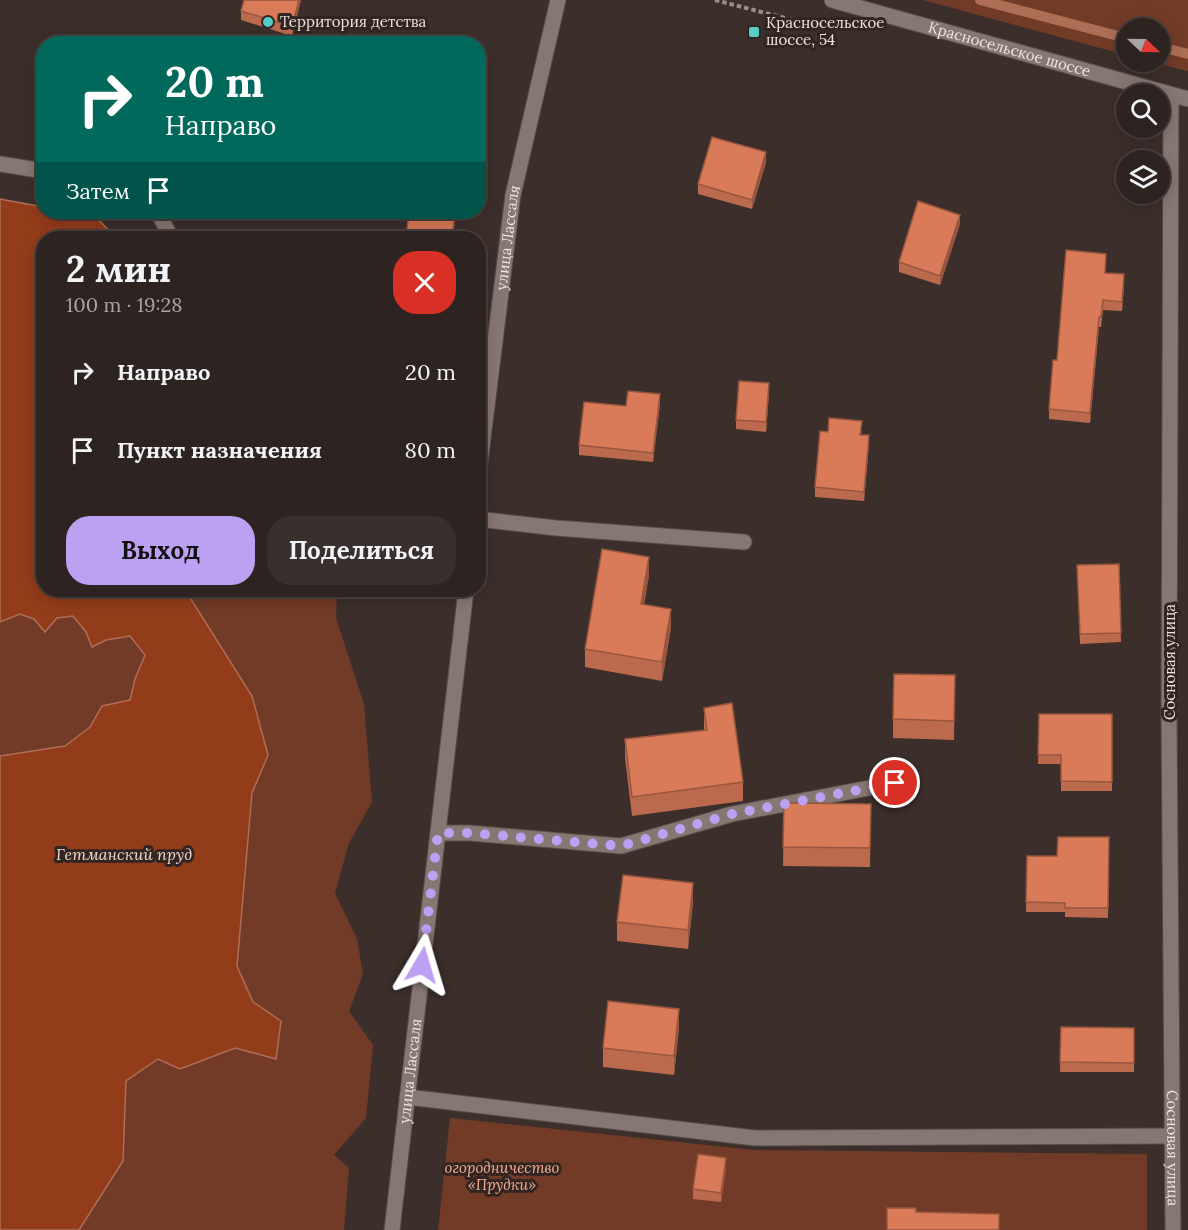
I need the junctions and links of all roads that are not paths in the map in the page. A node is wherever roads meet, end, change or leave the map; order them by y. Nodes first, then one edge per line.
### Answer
1 (558, 0) edge
2 (832, 0) edge
3 (1171, 95) junction
4 (1188, 99) edge
5 (0, 164) edge
6 (36, 170) edge
7 (486, 414) edge
8 (486, 520) edge
9 (744, 542) dead end
10 (465, 597) edge
11 (895, 783) dead end
12 (438, 833) junction
13 (407, 1097) junction
14 (1172, 1136) junction
15 (392, 1230) edge
16 (1173, 1230) edge

1 - 7 street, улица Лассаля
2 - 3 street, Красносельское шоссе
3 - 4 street, Красносельское шоссе
3 - 14 street, Сосновая улица
5 - 6 street
8 - 9 street
10 - 12 street, улица Лассаля
11 - 12 street
12 - 13 street, улица Лассаля
13 - 14 street
13 - 15 street, улица Лассаля
14 - 16 street, Сосновая улица

